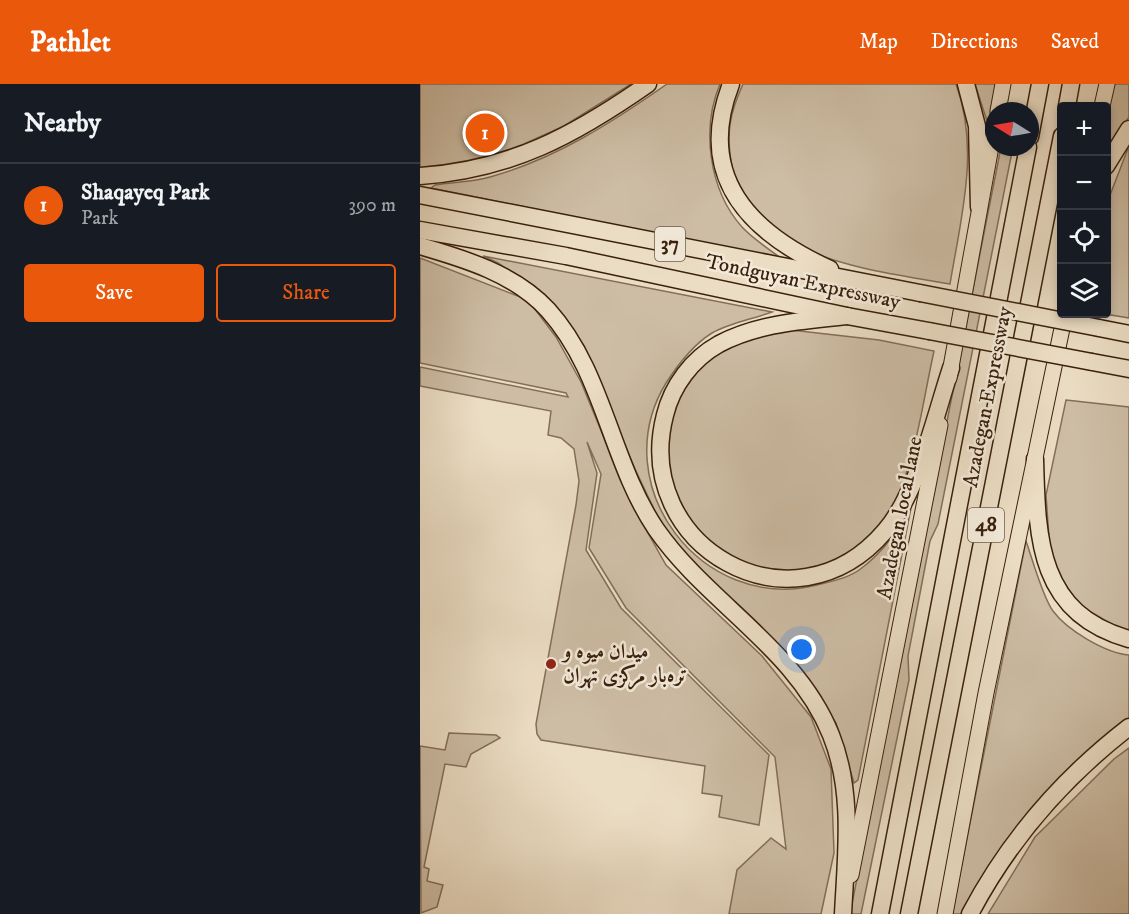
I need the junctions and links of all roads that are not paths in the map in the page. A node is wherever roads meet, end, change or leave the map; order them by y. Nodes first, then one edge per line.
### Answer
1 (648, 84) edge
2 (731, 84) edge
3 (966, 84) edge
4 (1003, 84) edge
5 (1040, 84) edge
6 (1071, 84) edge
7 (1107, 84) edge
8 (1000, 102) edge
9 (1037, 102) edge
10 (1068, 102) edge
11 (1103, 102) edge
12 (1129, 129) edge
13 (989, 156) edge
14 (1026, 156) edge
15 (1058, 156) edge
16 (1111, 159) edge
17 (420, 176) edge
18 (420, 195) edge
19 (979, 207) junction
20 (420, 230) edge
21 (420, 246) edge
22 (856, 280) junction
23 (846, 316) junction
24 (1064, 318) edge
25 (1129, 334) edge
26 (951, 368) junction
27 (1129, 369) edge
28 (1035, 459) junction
29 (1129, 639) edge
30 (1129, 727) edge
31 (843, 914) edge
32 (880, 914) edge
33 (909, 914) edge
34 (945, 914) edge
35 (970, 914) edge

1 - 17 highway
2 - 22 highway
3 - 19 highway
4 - 8 main road
5 - 9 highway
6 - 10 highway
7 - 11 main road
12 - 16 highway
13 - 19 main road, Azadegan local lane
14 - 32 highway, Azadegan Expressway / 48
15 - 33 highway, Azadegan Expressway / 48
18 - 22 highway, Tondguyan Expressway / 37
19 - 26 main road, Azadegan local lane
20 - 23 highway, Tondguyan Expressway / 37
21 - 31 highway
22 - 25 highway, Tondguyan Expressway / 37, bridge
23 - 26 highway
23 - 27 highway, Tondguyan Expressway / 37, bridge
24 - 28 main road
26 - 31 main road, Azadegan local lane
28 - 29 highway
28 - 34 main road
30 - 35 highway

